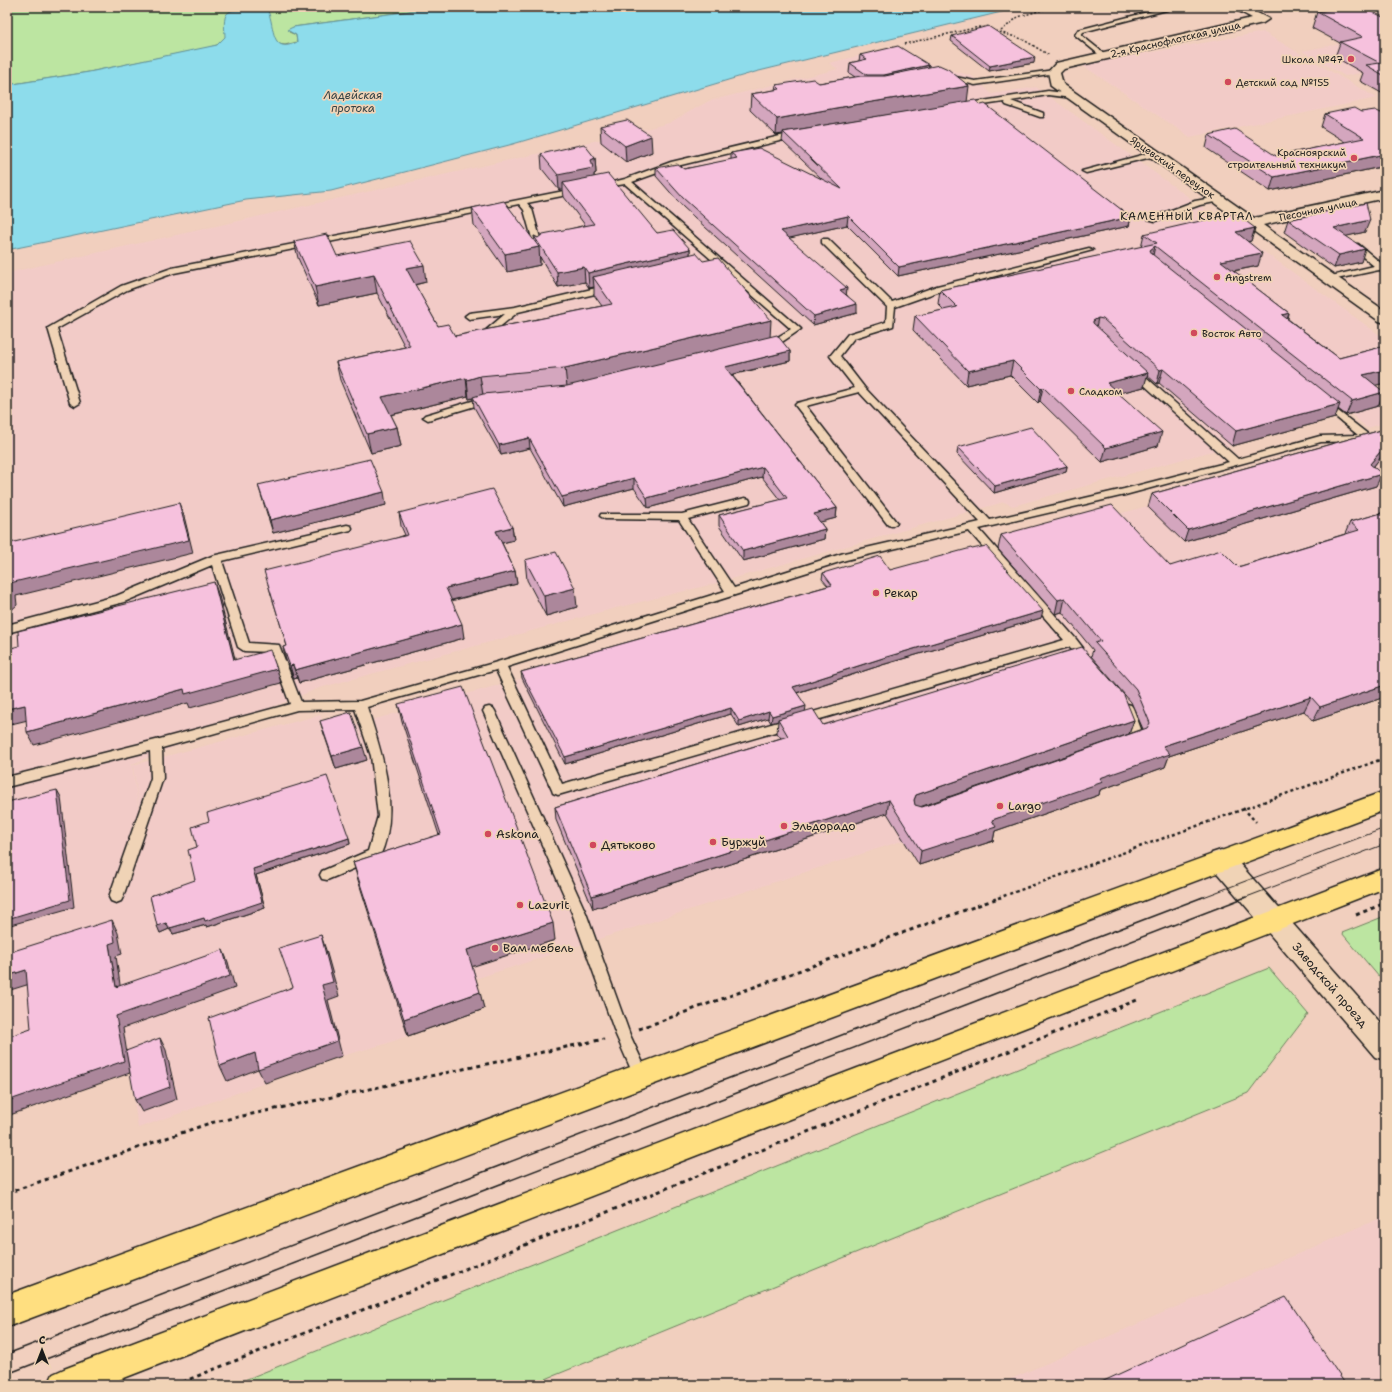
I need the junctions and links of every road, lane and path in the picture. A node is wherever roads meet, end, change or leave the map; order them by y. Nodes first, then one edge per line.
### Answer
1 (1052, 7) edge
2 (1175, 7) edge
3 (1237, 7) edge
4 (1001, 31) junction
5 (904, 44) dead end
6 (1104, 56) junction
7 (1057, 69) junction
8 (935, 78) edge
9 (1072, 96) junction
10 (1005, 99) junction
11 (951, 108) edge
12 (1040, 115) dead end
13 (804, 133) edge
14 (1153, 154) junction
15 (1086, 171) dead end
16 (627, 181) junction
17 (1385, 194) edge
18 (1217, 199) junction
19 (521, 201) junction
20 (1152, 219) dead end
21 (1252, 224) junction
22 (826, 241) dead end
23 (1355, 246) edge
24 (539, 249) edge
25 (1089, 250) dead end
26 (721, 261) junction
27 (706, 265) edge
28 (1383, 268) edge
29 (1330, 279) junction
30 (614, 287) edge
31 (891, 306) junction
32 (515, 310) junction
33 (469, 316) dead end
34 (1385, 318) edge
35 (474, 345) edge
36 (757, 345) edge
37 (1125, 363) edge
38 (861, 390) junction
39 (498, 398) edge
40 (1318, 398) edge
41 (75, 403) dead end
42 (428, 417) dead end
43 (1385, 434) edge
44 (1367, 438) junction
45 (1236, 464) junction
46 (745, 501) dead end
47 (605, 516) dead end
48 (682, 517) junction
49 (892, 523) dead end
50 (987, 523) junction
51 (971, 527) junction
52 (347, 528) dead end
53 (216, 559) junction
54 (732, 593) junction
55 (7, 629) edge
56 (1072, 642) junction
57 (1087, 660) edge
58 (500, 665) junction
59 (1121, 700) edge
60 (360, 705) junction
61 (297, 706) junction
62 (489, 711) dead end
63 (1116, 744) edge
64 (156, 745) junction
65 (1385, 758) edge
66 (7, 782) edge
67 (1385, 800) edge
68 (1243, 808) junction
69 (1256, 822) dead end
70 (1221, 860) junction
71 (327, 875) dead end
72 (1385, 878) edge
73 (116, 897) dead end
74 (1385, 903) edge
75 (1348, 918) dead end
76 (1274, 922) junction
77 (1139, 999) dead end
78 (623, 1034) junction
79 (1385, 1048) edge
80 (641, 1076) junction
81 (7, 1193) edge
82 (7, 1311) edge
83 (64, 1385) edge
84 (175, 1385) edge

1 - 4 path
2 - 6 lane
3 - 6 street, 2-я Краснофлотская улица
4 - 5 path
4 - 7 path
6 - 7 street, 2-я Краснофлотская улица
7 - 8 lane
7 - 9 street, Ярцевский переулок
9 - 10 lane
9 - 14 street, Ярцевский переулок
10 - 11 lane
10 - 12 lane
13 - 16 lane
14 - 15 lane
14 - 18 street, Ярцевский переулок
16 - 19 lane
16 - 26 lane
17 - 21 street, Песочная улица
18 - 20 lane
18 - 21 street, Ярцевский переулок
19 - 24 lane
19 - 41 lane
21 - 29 street, Ярцевский переулок
22 - 31 lane
23 - 28 lane
25 - 31 lane
26 - 27 lane
26 - 36 lane
28 - 29 lane
29 - 34 street, Ярцевский переулок
30 - 32 lane
31 - 38 lane
32 - 33 lane
32 - 35 lane
37 - 45 lane
38 - 49 lane
38 - 50 lane
39 - 42 lane
40 - 44 lane
43 - 44 lane
44 - 45 lane
45 - 50 lane
46 - 48 lane
47 - 48 lane
48 - 54 lane
50 - 51 lane
51 - 54 lane
51 - 56 lane
52 - 53 lane
53 - 55 lane
53 - 61 lane
54 - 58 lane
56 - 57 lane
56 - 58 lane
58 - 60 lane
59 - 63 lane
60 - 61 lane
60 - 71 lane
61 - 64 lane
62 - 78 lane
64 - 66 lane
64 - 73 lane
65 - 68 path
67 - 70 highway
68 - 69 path
68 - 78 path
70 - 76 street, Заводской проезд
70 - 80 highway
72 - 76 highway
74 - 75 path
76 - 79 street, Заводской проезд
76 - 83 highway
77 - 84 path
78 - 80 lane
78 - 81 path
80 - 82 highway

